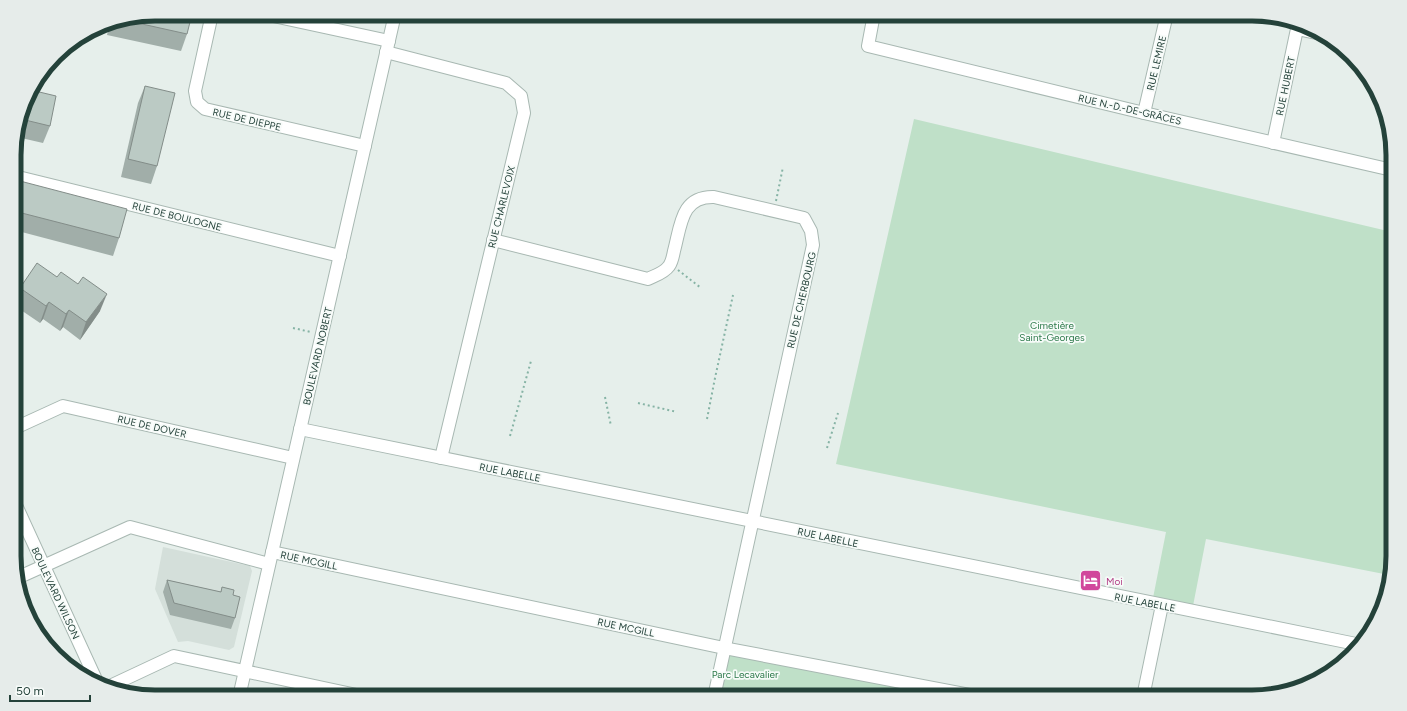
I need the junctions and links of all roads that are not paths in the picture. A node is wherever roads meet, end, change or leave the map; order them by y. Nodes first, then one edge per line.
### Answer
1 (211, 21) edge
2 (291, 21) edge
3 (393, 21) edge
4 (873, 21) edge
5 (1165, 21) edge
6 (1297, 29) edge
7 (387, 46) junction
8 (1144, 113) junction
9 (1273, 143) junction
10 (365, 146) junction
11 (1386, 169) edge
12 (21, 178) edge
13 (493, 240) junction
14 (340, 256) junction
15 (21, 425) edge
16 (300, 429) junction
17 (293, 458) junction
18 (441, 458) junction
19 (21, 516) edge
20 (752, 521) junction
21 (271, 558) junction
22 (43, 565) junction
23 (22, 575) edge
24 (1162, 605) junction
25 (1353, 643) edge
26 (724, 648) junction
27 (245, 671) junction
28 (94, 675) edge
29 (115, 684) edge
30 (241, 690) edge
31 (333, 690) edge
32 (715, 690) edge
33 (943, 690) edge
34 (1145, 690) edge

1 - 10 street, RUE DE DIEPPE
2 - 7 street, RUE CHARLEVOIX
3 - 7 street, BOULEVARD NOBERT
4 - 8 street, RUE N.-D.-DE-GRÂCES
5 - 8 street, RUE LEMIRE
6 - 9 street, RUE HUBERT
7 - 10 street, BOULEVARD NOBERT
7 - 13 street, RUE CHARLEVOIX
8 - 9 street, RUE N.-D.-DE-GRÂCES
9 - 11 street, RUE N.-D.-DE-GRÂCES
10 - 14 street, BOULEVARD NOBERT
12 - 14 street, RUE DE BOULOGNE
13 - 18 street, RUE CHARLEVOIX
13 - 20 street, RUE DE CHERBOURG
14 - 16 street, BOULEVARD NOBERT
15 - 17 street, RUE DE DOVER
16 - 17 street, BOULEVARD NOBERT
16 - 18 street, RUE LABELLE
17 - 21 street, BOULEVARD NOBERT
18 - 20 street, RUE LABELLE
19 - 22 street, BOULEVARD WILSON
20 - 24 street, RUE LABELLE
20 - 26 street, RUE DE CHERBOURG
21 - 22 street, RUE MCGILL
21 - 26 street, RUE MCGILL
21 - 27 street, BOULEVARD NOBERT
22 - 23 street, RUE MCGILL
22 - 28 street, BOULEVARD WILSON
24 - 25 street, RUE LABELLE
24 - 34 street
26 - 32 street, RUE DE CHERBOURG
26 - 33 street, RUE MCGILL
27 - 29 street
27 - 30 street, BOULEVARD NOBERT
27 - 31 street

